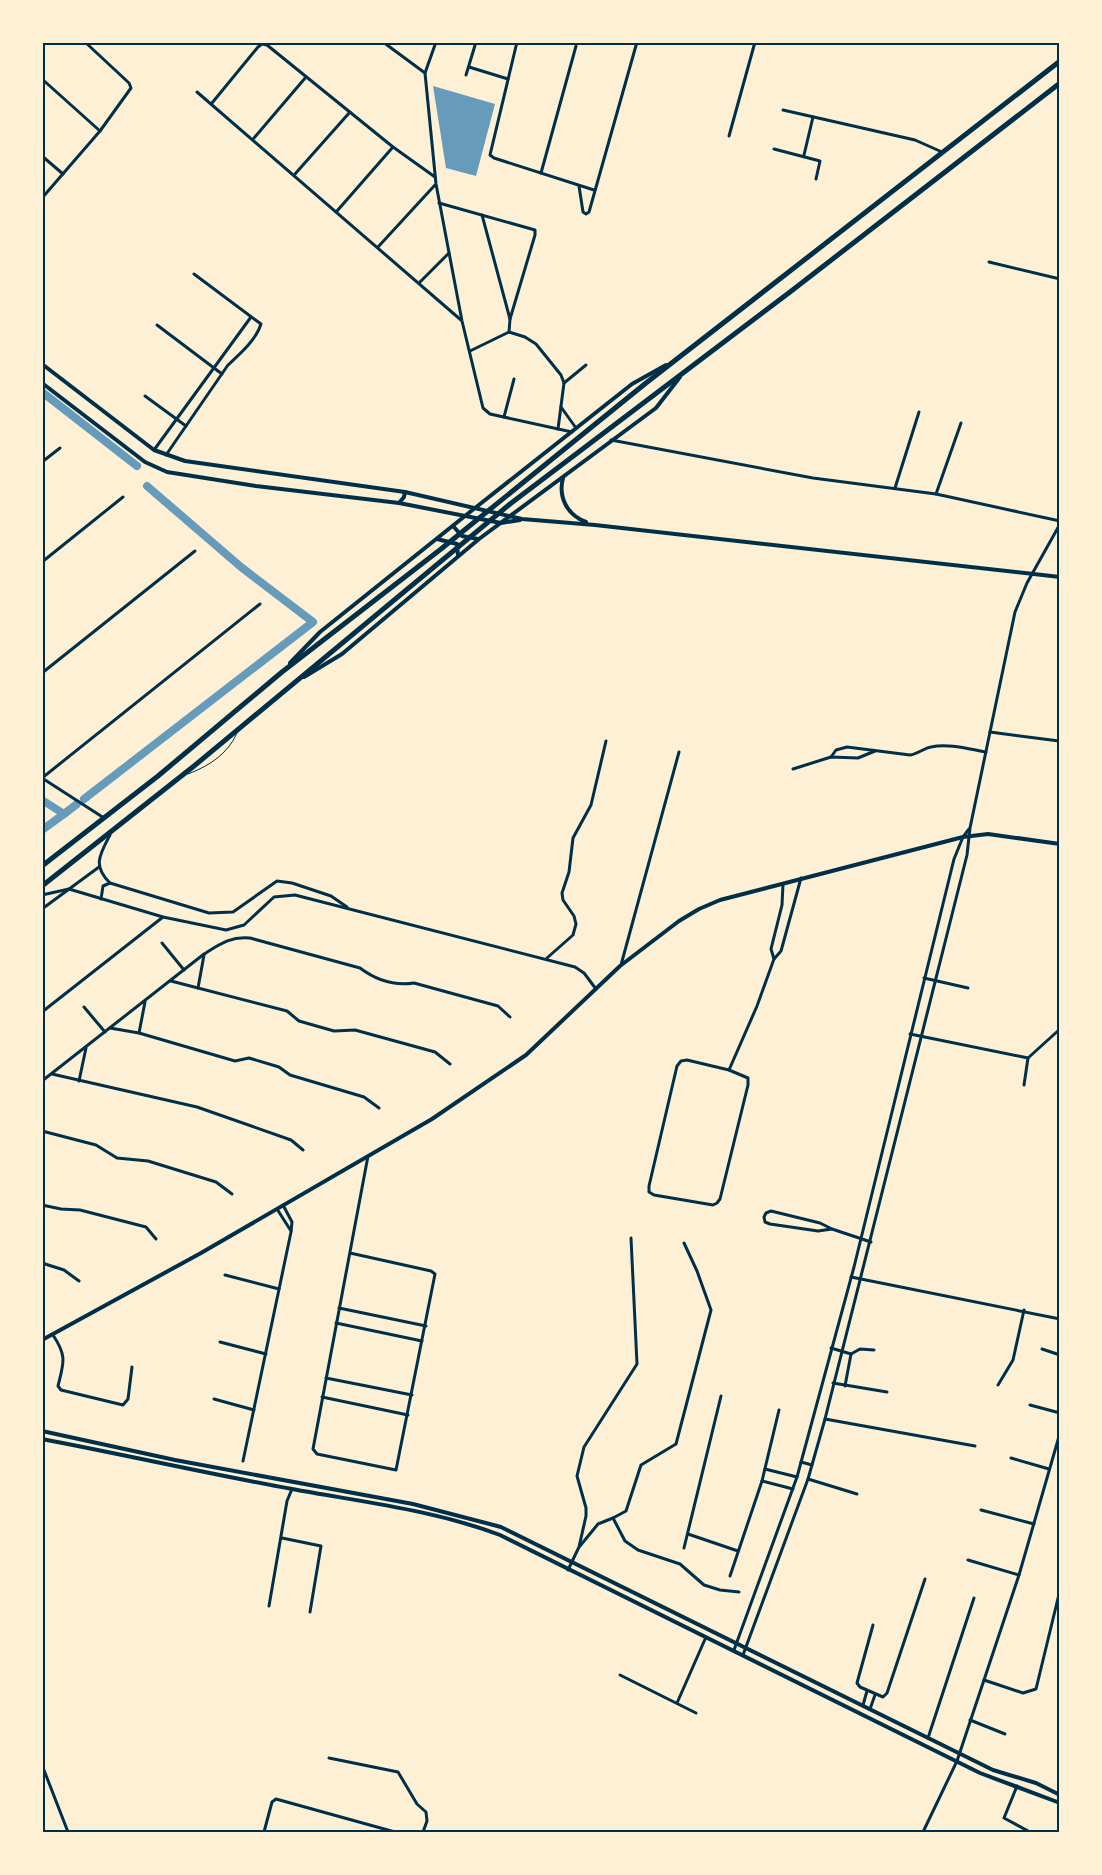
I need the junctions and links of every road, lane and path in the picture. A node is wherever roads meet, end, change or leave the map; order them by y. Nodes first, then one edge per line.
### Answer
1 (85, 42) edge
2 (383, 42) edge
3 (436, 42) edge
4 (476, 42) edge
5 (517, 42) edge
6 (637, 42) edge
7 (755, 42) edge
8 (576, 46) dead end
9 (1060, 61) edge
10 (469, 68) junction
11 (425, 73) junction
12 (466, 75) dead end
13 (306, 77) junction
14 (42, 79) edge
15 (508, 79) junction
16 (1060, 84) edge
17 (198, 92) dead end
18 (212, 103) junction
19 (783, 110) dead end
20 (350, 112) junction
21 (813, 117) junction
22 (100, 131) junction
23 (729, 136) dead end
24 (254, 138) junction
25 (393, 147) junction
26 (774, 149) dead end
27 (942, 152) junction
28 (804, 155) junction
29 (42, 156) edge
30 (541, 173) junction
31 (63, 174) junction
32 (295, 174) junction
33 (435, 177) junction
34 (816, 180) dead end
35 (436, 184) junction
36 (579, 186) junction
37 (594, 190) junction
38 (42, 198) edge
39 (439, 202) junction
40 (337, 211) junction
41 (482, 215) junction
42 (378, 247) junction
43 (448, 253) junction
44 (989, 262) dead end
45 (194, 274) dead end
46 (1060, 278) edge
47 (419, 283) junction
48 (250, 317) junction
49 (510, 319) junction
50 (462, 321) junction
51 (156, 325) dead end
52 (509, 332) junction
53 (470, 351) junction
54 (677, 359) junction
55 (42, 364) edge
56 (586, 365) dead end
57 (214, 368) junction
58 (685, 372) junction
59 (222, 374) junction
60 (514, 379) dead end
61 (42, 382) edge
62 (564, 383) junction
63 (145, 396) dead end
64 (561, 407) junction
65 (919, 412) dead end
66 (504, 417) junction
67 (177, 419) junction
68 (960, 422) dead end
69 (186, 426) junction
70 (576, 428) junction
71 (558, 429) junction
72 (572, 432) junction
73 (611, 440) junction
74 (60, 448) dead end
75 (154, 450) junction
76 (166, 455) junction
77 (42, 462) edge
78 (563, 477) junction
79 (895, 488) junction
80 (405, 492) junction
81 (936, 494) junction
82 (123, 497) dead end
83 (399, 503) junction
84 (475, 508) junction
85 (466, 516) junction
86 (510, 516) junction
87 (522, 520) junction
88 (501, 523) junction
89 (1060, 523) edge
90 (590, 524) junction
91 (453, 526) junction
92 (437, 538) junction
93 (479, 539) junction
94 (195, 551) dead end
95 (458, 556) junction
96 (42, 562) edge
97 (1032, 573) junction
98 (1060, 577) edge
99 (260, 604) dead end
100 (282, 672) junction
101 (42, 673) edge
102 (291, 685) junction
103 (240, 728) junction
104 (990, 732) junction
105 (1060, 740) edge
106 (606, 741) dead end
107 (876, 751) junction
108 (680, 752) dead end
109 (986, 752) junction
110 (831, 757) junction
111 (794, 770) dead end
112 (181, 776) junction
113 (42, 778) edge
114 (104, 818) junction
115 (970, 828) junction
116 (111, 832) junction
117 (969, 836) junction
118 (963, 837) junction
119 (1060, 844) edge
120 (42, 866) edge
121 (99, 867) junction
122 (801, 878) junction
123 (110, 883) junction
124 (783, 883) junction
125 (42, 886) edge
126 (69, 889) junction
127 (42, 895) edge
128 (100, 899) junction
129 (348, 907) junction
130 (42, 909) edge
131 (163, 917) junction
132 (162, 943) dead end
133 (204, 954) junction
134 (546, 958) junction
135 (774, 958) junction
136 (620, 966) junction
137 (184, 970) junction
138 (924, 978) junction
139 (171, 981) junction
140 (936, 981) junction
141 (198, 988) junction
142 (968, 988) dead end
143 (596, 989) junction
144 (145, 1001) junction
145 (84, 1007) dead end
146 (42, 1012) edge
147 (510, 1017) dead end
148 (110, 1028) junction
149 (1060, 1029) edge
150 (105, 1032) junction
151 (139, 1033) junction
152 (910, 1034) junction
153 (922, 1036) junction
154 (86, 1048) junction
155 (1028, 1058) junction
156 (450, 1064) dead end
157 (729, 1070) junction
158 (51, 1074) junction
159 (42, 1081) edge
160 (80, 1082) junction
161 (1024, 1085) dead end
162 (379, 1108) dead end
163 (42, 1131) edge
164 (302, 1150) dead end
165 (368, 1156) junction
166 (232, 1194) dead end
167 (42, 1205) edge
168 (283, 1205) junction
169 (277, 1208) junction
170 (832, 1230) junction
171 (291, 1232) junction
172 (631, 1238) dead end
173 (156, 1239) dead end
174 (861, 1239) junction
175 (871, 1242) junction
176 (684, 1243) dead end
177 (350, 1253) junction
178 (42, 1263) edge
179 (225, 1275) dead end
180 (851, 1277) junction
181 (861, 1279) junction
182 (78, 1281) dead end
183 (279, 1289) junction
184 (339, 1308) junction
185 (1024, 1310) junction
186 (1060, 1319) edge
187 (336, 1323) junction
188 (426, 1326) junction
189 (53, 1335) junction
190 (42, 1340) edge
191 (422, 1341) junction
192 (220, 1342) dead end
193 (831, 1348) junction
194 (1042, 1349) dead end
195 (874, 1350) dead end
196 (841, 1351) junction
197 (266, 1354) junction
198 (851, 1354) junction
199 (1060, 1355) edge
200 (132, 1368) dead end
201 (326, 1378) junction
202 (834, 1384) junction
203 (998, 1385) dead end
204 (845, 1386) junction
205 (887, 1392) dead end
206 (412, 1395) junction
207 (721, 1396) dead end
208 (322, 1397) junction
209 (214, 1399) dead end
210 (1030, 1405) dead end
211 (254, 1410) junction
212 (779, 1410) dead end
213 (1060, 1413) edge
214 (408, 1415) junction
215 (825, 1419) junction
216 (42, 1431) edge
217 (1060, 1433) edge
218 (42, 1439) edge
219 (975, 1446) dead end
220 (1010, 1458) dead end
221 (243, 1461) dead end
222 (801, 1462) junction
223 (812, 1464) junction
224 (766, 1469) junction
225 (1049, 1469) junction
226 (797, 1477) junction
227 (808, 1480) junction
228 (762, 1481) junction
229 (292, 1489) junction
230 (794, 1489) junction
231 (857, 1494) dead end
232 (413, 1504) junction
233 (430, 1507) junction
234 (981, 1510) dead end
235 (411, 1511) junction
236 (428, 1514) junction
237 (614, 1518) junction
238 (1034, 1524) junction
239 (688, 1534) junction
240 (282, 1538) junction
241 (579, 1547) junction
242 (684, 1548) dead end
243 (738, 1551) junction
244 (968, 1560) dead end
245 (572, 1562) junction
246 (568, 1570) junction
247 (1019, 1575) junction
248 (730, 1576) dead end
249 (925, 1579) dead end
250 (1060, 1590) edge
251 (739, 1592) dead end
252 (974, 1598) dead end
253 (269, 1606) dead end
254 (310, 1612) dead end
255 (873, 1625) dead end
256 (706, 1637) junction
257 (737, 1644) junction
258 (746, 1647) junction
259 (734, 1650) junction
260 (743, 1655) junction
261 (620, 1675) dead end
262 (984, 1680) junction
263 (867, 1691) junction
264 (876, 1695) junction
265 (678, 1703) junction
266 (862, 1705) junction
267 (870, 1709) junction
268 (696, 1713) dead end
269 (970, 1720) junction
270 (1005, 1734) dead end
271 (928, 1738) junction
272 (960, 1753) junction
273 (330, 1758) dead end
274 (957, 1761) junction
275 (42, 1765) edge
276 (1018, 1786) junction
277 (1060, 1795) edge
278 (1060, 1803) edge
279 (68, 1832) edge
280 (264, 1832) edge
281 (395, 1832) edge
282 (423, 1832) edge
283 (924, 1832) edge
284 (1030, 1832) edge

1 - 22 street
2 - 11 street
3 - 11 street
4 - 10 street
5 - 15 street
6 - 37 street
7 - 23 street
8 - 30 street
9 - 27 highway
10 - 12 street
10 - 15 street
11 - 33 street
13 - 18 street
13 - 20 street
13 - 24 street
14 - 22 street
15 - 30 street
16 - 58 highway
17 - 18 street
18 - 24 street
19 - 21 street
20 - 25 street
20 - 32 street
21 - 27 street
21 - 28 street
22 - 31 street
24 - 32 street
25 - 33 street
25 - 40 street
26 - 28 street
27 - 54 highway
28 - 34 street
29 - 31 street
30 - 36 street
31 - 38 street
32 - 40 street
33 - 35 street
35 - 39 street
35 - 42 street
36 - 37 street
36 - 37 street
39 - 41 street
39 - 43 street
40 - 42 street
41 - 49 street
41 - 49 street
42 - 47 street
43 - 47 street
43 - 50 street
44 - 46 street
45 - 48 street
47 - 50 street
48 - 57 street
48 - 59 street
49 - 52 street
50 - 53 street
51 - 57 street
52 - 53 street
52 - 62 street
53 - 66 street
54 - 70 street
54 - 100 highway
55 - 75 street
56 - 62 street
57 - 59 street
57 - 67 street
58 - 73 street
58 - 102 highway
59 - 69 street
60 - 66 street
61 - 83 street
62 - 64 street
63 - 67 street
64 - 70 street
64 - 71 street
65 - 79 street
66 - 71 street
67 - 69 street
67 - 75 street
68 - 81 street
69 - 76 street
70 - 72 street
71 - 72 street
72 - 84 street
73 - 78 street
73 - 79 street
74 - 77 street
75 - 76 street
76 - 80 street
78 - 86 street
78 - 90 street
79 - 81 street
80 - 83 street
80 - 84 street
81 - 89 street
82 - 96 street
83 - 85 street
84 - 85 street
84 - 86 street
85 - 88 street
85 - 91 street
86 - 87 street
86 - 88 street
87 - 88 street
87 - 90 street
88 - 93 street
89 - 97 street
90 - 97 street
91 - 92 street
91 - 93 street
92 - 95 street
92 - 100 street
93 - 95 street
94 - 101 street
95 - 102 street
97 - 98 street
97 - 104 street
99 - 113 street
100 - 114 highway
102 - 103 highway
103 - 112 highway
103 - 112 lane
104 - 105 street
104 - 109 street
106 - 134 street
107 - 109 street
107 - 110 street
107 - 110 street
108 - 136 street
109 - 115 street
110 - 111 street
112 - 116 highway
113 - 114 street
114 - 120 highway
115 - 117 street
115 - 118 street
116 - 121 street
116 - 125 highway
117 - 118 street
117 - 119 street
117 - 140 street
118 - 122 street
118 - 138 street
121 - 123 street
121 - 126 street
122 - 124 street
122 - 135 street
123 - 128 street
123 - 129 street
124 - 135 street
124 - 136 street
126 - 127 street
126 - 128 street
126 - 130 street
128 - 131 street
129 - 131 street
129 - 134 street
131 - 146 street
132 - 137 street
133 - 137 street
133 - 141 street
133 - 147 street
134 - 143 street
135 - 157 street
136 - 143 street
137 - 139 street
138 - 140 street
138 - 152 street
139 - 141 street
139 - 144 street
140 - 142 street
140 - 153 street
141 - 156 street
143 - 165 street
144 - 148 street
144 - 151 street
145 - 150 street
148 - 150 street
148 - 151 street
149 - 155 street
150 - 154 street
151 - 162 street
152 - 153 street
152 - 174 street
153 - 155 street
153 - 175 street
154 - 158 street
154 - 160 street
155 - 161 street
157 - 157 street
158 - 159 street
158 - 160 street
160 - 164 street
163 - 166 street
165 - 168 street
165 - 177 street
167 - 173 street
168 - 169 street
168 - 171 street
169 - 171 street
169 - 189 street
170 - 170 street
170 - 174 street
171 - 183 street
172 - 241 street
174 - 175 street
174 - 180 street
175 - 181 street
176 - 237 street
177 - 184 street
177 - 188 street
178 - 182 street
179 - 183 street
180 - 181 street
180 - 193 street
181 - 185 street
181 - 196 street
183 - 197 street
184 - 187 street
184 - 188 street
185 - 186 street
185 - 203 street
187 - 191 street
187 - 201 street
188 - 191 street
189 - 190 street
189 - 200 street
191 - 206 street
192 - 197 street
193 - 196 street
193 - 222 street
194 - 199 street
195 - 198 street
196 - 198 street
196 - 202 street
197 - 211 street
198 - 204 street
201 - 206 street
201 - 208 street
202 - 204 street
202 - 215 street
204 - 205 street
206 - 214 street
207 - 239 street
208 - 214 street
208 - 214 street
209 - 211 street
210 - 213 street
211 - 221 street
212 - 224 street
215 - 219 street
215 - 223 street
216 - 232 street
217 - 225 street
218 - 229 street
220 - 225 street
222 - 223 street
222 - 226 street
223 - 227 street
224 - 226 street
224 - 228 street
225 - 238 street
226 - 230 street
227 - 231 street
227 - 258 street
228 - 230 street
228 - 243 street
229 - 235 street
229 - 240 street
230 - 257 street
232 - 233 street
232 - 235 street
233 - 236 street
233 - 245 street
234 - 238 street
235 - 236 street
236 - 246 street
237 - 241 street
237 - 251 street
238 - 247 street
239 - 242 street
239 - 243 street
240 - 253 street
240 - 254 street
241 - 245 street
243 - 248 street
244 - 247 street
245 - 246 street
245 - 257 street
246 - 256 street
247 - 262 street
249 - 264 street
250 - 262 street
252 - 271 street
255 - 263 street
256 - 259 street
256 - 265 street
257 - 258 street
257 - 259 street
258 - 260 street
258 - 266 street
259 - 260 street
260 - 274 street
261 - 265 street
262 - 269 street
263 - 264 street
263 - 266 street
264 - 267 street
265 - 268 street
266 - 267 street
267 - 271 street
269 - 270 street
269 - 272 street
271 - 272 street
272 - 274 street
272 - 277 street
273 - 282 street
274 - 276 street
274 - 283 street
275 - 279 street
276 - 278 street
276 - 284 street
280 - 281 street

